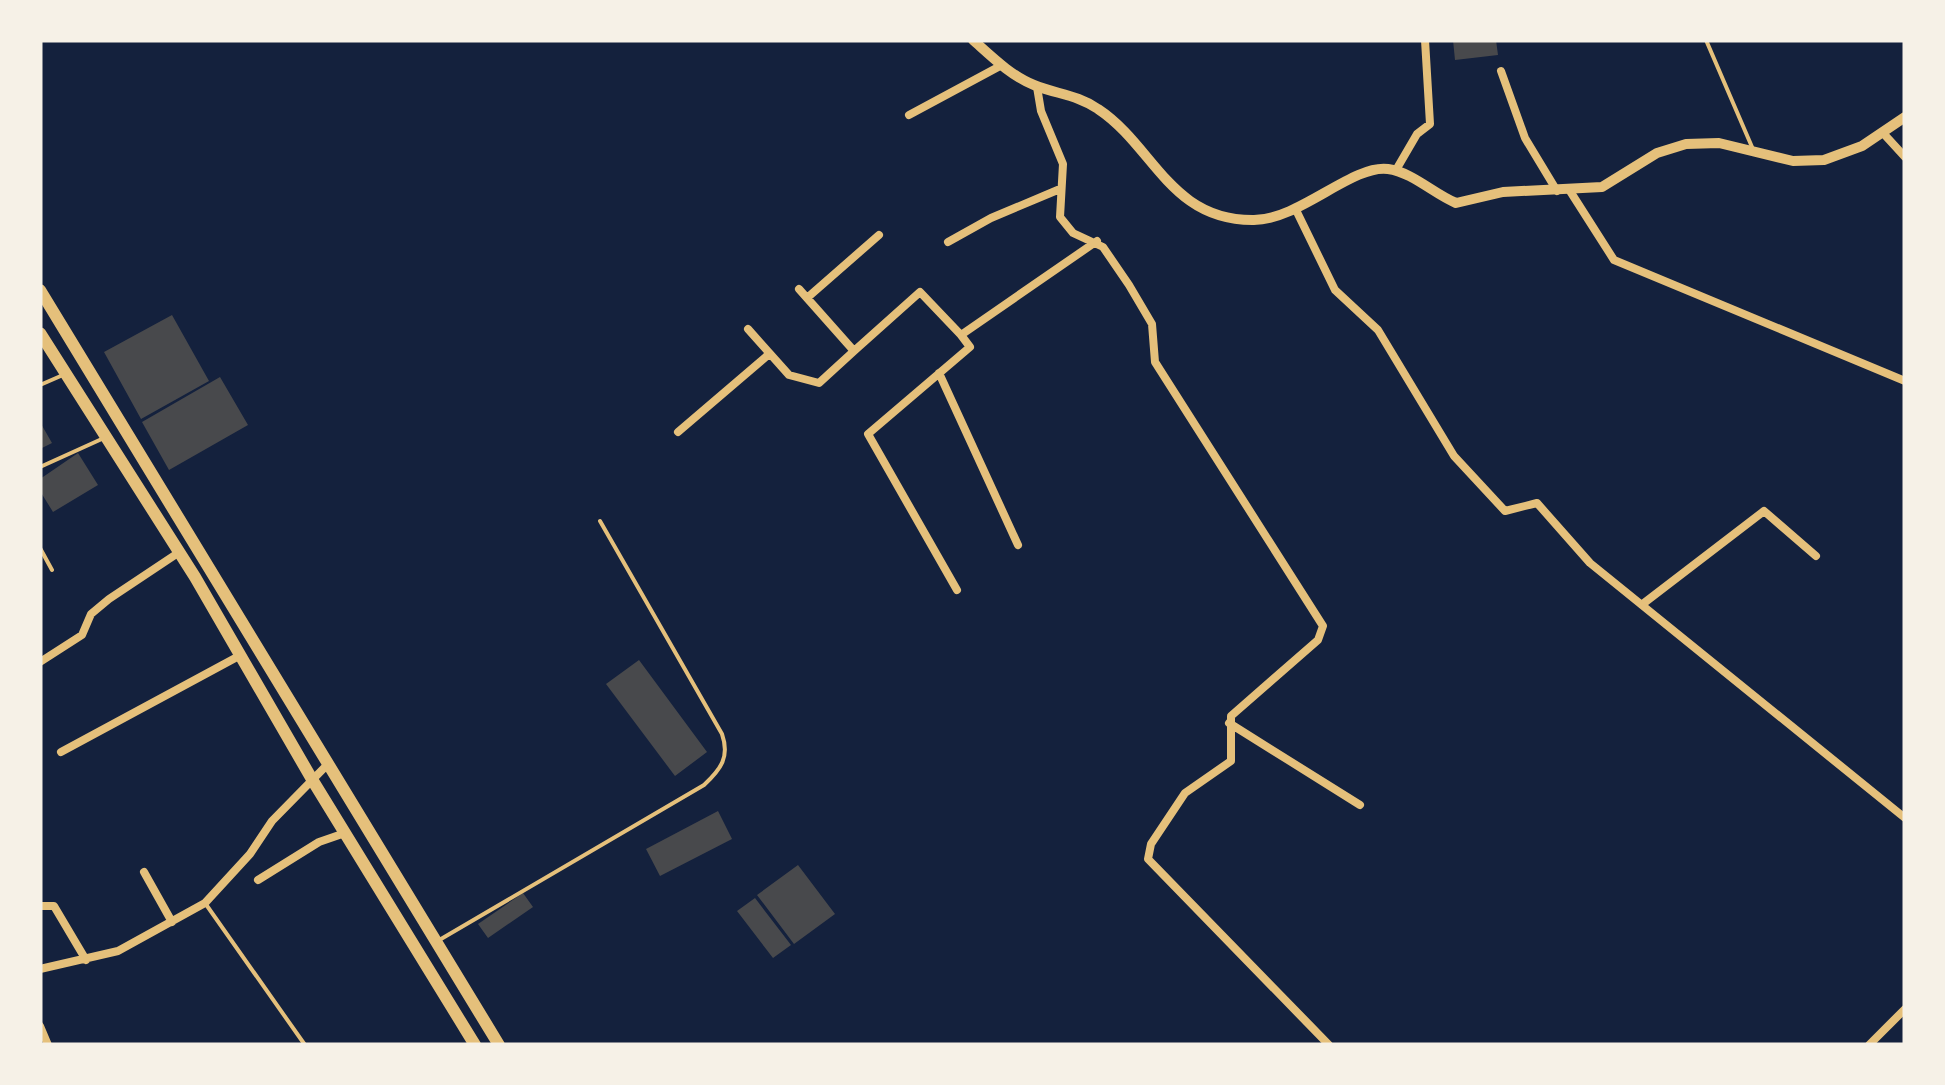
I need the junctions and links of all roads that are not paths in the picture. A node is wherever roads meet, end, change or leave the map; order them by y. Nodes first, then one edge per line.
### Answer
1 (973, 40) edge
2 (1425, 40) edge
3 (1706, 40) edge
4 (1002, 64) junction
5 (1501, 71) dead end
6 (1037, 87) junction
7 (909, 116) dead end
8 (1905, 117) edge
9 (1882, 132) junction
10 (1754, 152) junction
11 (1905, 157) edge
12 (1396, 170) junction
13 (1060, 189) junction
14 (1557, 191) junction
15 (1570, 192) junction
16 (1296, 210) junction
17 (880, 235) dead end
18 (1097, 241) junction
19 (948, 242) dead end
20 (799, 289) dead end
21 (40, 290) edge
22 (807, 298) junction
23 (748, 329) dead end
24 (40, 332) edge
25 (961, 336) junction
26 (854, 350) junction
27 (768, 355) junction
28 (940, 372) junction
29 (65, 374) junction
30 (1905, 382) edge
31 (40, 385) edge
32 (678, 432) dead end
33 (104, 438) junction
34 (40, 466) edge
35 (600, 521) dead end
36 (1018, 545) dead end
37 (40, 548) edge
38 (178, 553) junction
39 (1816, 556) dead end
40 (52, 570) dead end
41 (958, 590) dead end
42 (1644, 603) junction
43 (239, 656) junction
44 (40, 662) edge
45 (1229, 723) junction
46 (61, 752) dead end
47 (328, 764) junction
48 (313, 782) junction
49 (1360, 805) dead end
50 (1905, 818) edge
51 (345, 833) junction
52 (144, 872) dead end
53 (258, 880) dead end
54 (205, 903) junction
55 (40, 906) edge
56 (172, 922) junction
57 (437, 942) junction
58 (86, 960) junction
59 (40, 969) edge
60 (1905, 1009) edge
61 (40, 1026) edge
62 (472, 1041) edge
63 (48, 1045) edge
64 (305, 1045) edge
65 (456, 1045) edge
66 (499, 1045) edge
67 (1328, 1045) edge
68 (1869, 1045) edge

1 - 4 street
2 - 12 street
3 - 10 lane
4 - 6 street
4 - 7 street
5 - 14 street
6 - 13 street
6 - 16 street
8 - 9 street
9 - 10 street
9 - 11 street
10 - 15 street
12 - 14 street
12 - 16 street
13 - 18 street
13 - 19 street
14 - 15 street
15 - 30 street
16 - 42 street
17 - 22 street
18 - 25 street
18 - 45 street
20 - 22 street
21 - 47 highway
22 - 26 street
23 - 27 street
24 - 29 highway
25 - 26 street
25 - 28 street
26 - 27 street
27 - 32 street
28 - 36 street
28 - 41 street
29 - 31 lane
29 - 33 highway
33 - 34 lane
33 - 38 highway
35 - 57 lane
37 - 40 lane
38 - 43 highway
38 - 44 street
39 - 42 street
42 - 50 street
43 - 46 street
43 - 48 highway
45 - 49 street
45 - 67 street
47 - 48 street
47 - 57 highway
48 - 51 highway
48 - 54 street
51 - 53 street
51 - 62 highway
52 - 56 street
54 - 56 street
54 - 64 lane
55 - 58 street
56 - 58 street
57 - 66 highway
58 - 59 street
60 - 68 street
61 - 63 street
62 - 65 lane

